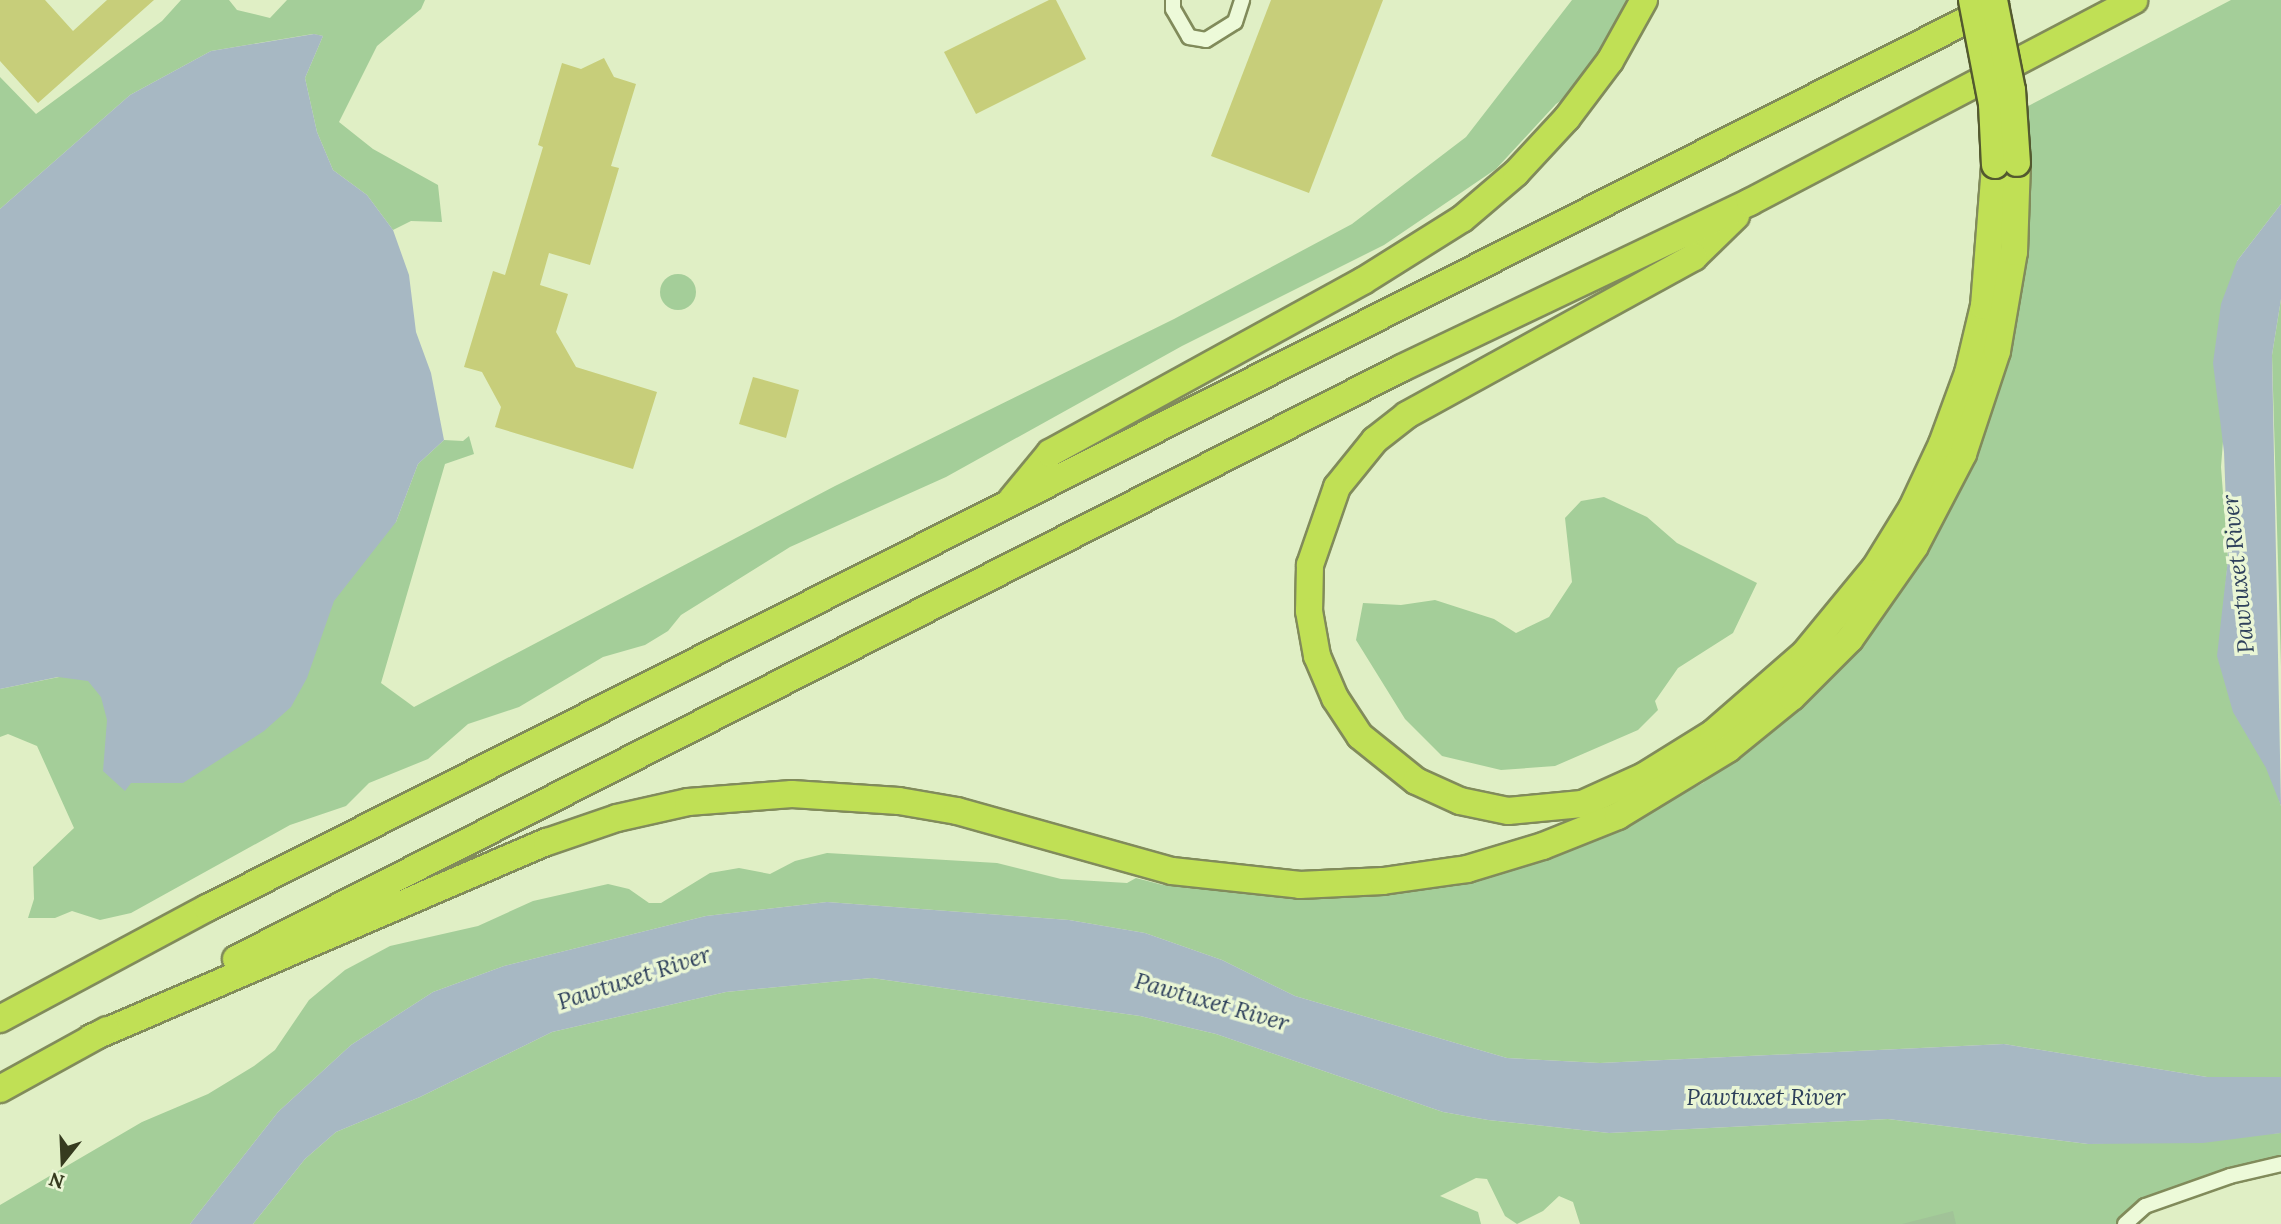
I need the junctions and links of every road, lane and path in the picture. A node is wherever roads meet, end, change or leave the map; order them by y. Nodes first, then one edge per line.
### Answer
1 (1173, 0) edge
2 (1242, 0) edge
3 (1644, 0) edge
4 (1972, 0) edge
5 (1994, 0) edge
6 (2006, 0) edge
7 (2134, 0) edge
8 (2006, 164) junction
9 (1751, 202) junction
10 (1003, 509) junction
11 (0, 1019) edge
12 (91, 1038) junction
13 (0, 1089) edge
14 (2281, 1164) edge
15 (2125, 1224) edge

1 - 2 street
3 - 10 highway
4 - 8 highway, bridge
5 - 8 highway, bridge
6 - 10 highway
7 - 9 highway
8 - 9 highway
8 - 12 highway
9 - 12 highway
10 - 11 highway
12 - 13 highway
14 - 15 street

